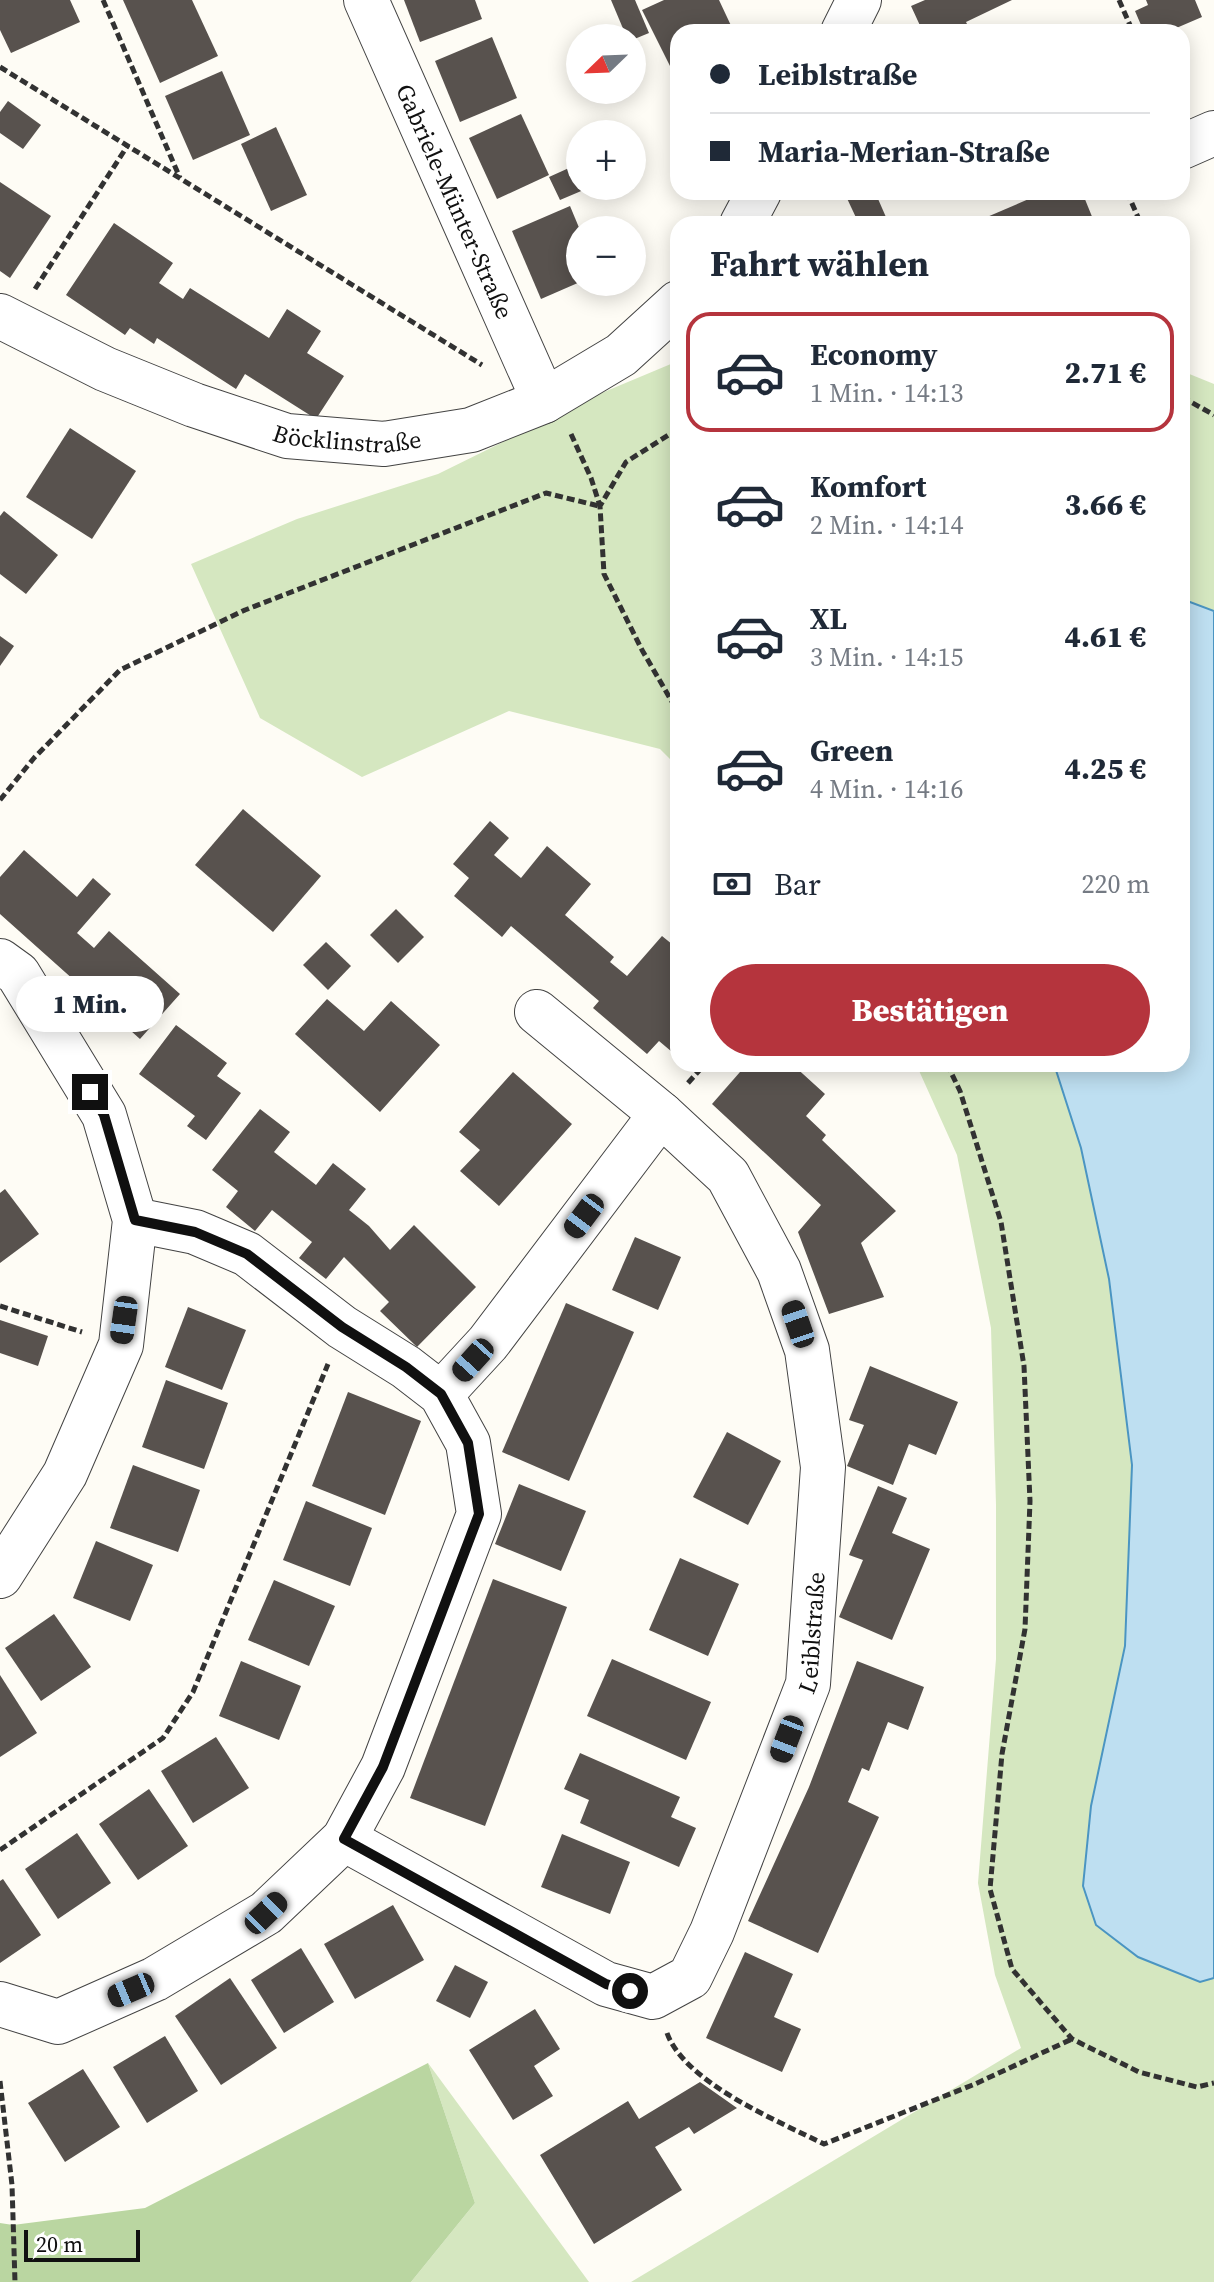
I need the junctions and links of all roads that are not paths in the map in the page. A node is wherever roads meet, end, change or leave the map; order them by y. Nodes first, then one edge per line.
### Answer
1 (366, 0) edge
2 (859, 0) edge
3 (847, 24) edge
4 (1214, 133) edge
5 (1190, 144) edge
6 (670, 310) edge
7 (4, 332) edge
8 (544, 401) junction
9 (0, 961) edge
10 (537, 1012) dead end
11 (661, 1114) junction
12 (135, 1220) junction
13 (441, 1394) junction
14 (0, 1576) edge
15 (344, 1839) junction
16 (0, 2004) edge

1 - 8 street, Gabriele-Münter-Straße
2 - 3 street
4 - 5 street
6 - 8 street, Böcklinstraße
7 - 8 street, Böcklinstraße
9 - 12 street
10 - 11 street, Leiblstraße
11 - 13 street
11 - 15 street, Leiblstraße
12 - 13 street
12 - 14 street
13 - 15 street
15 - 16 street

